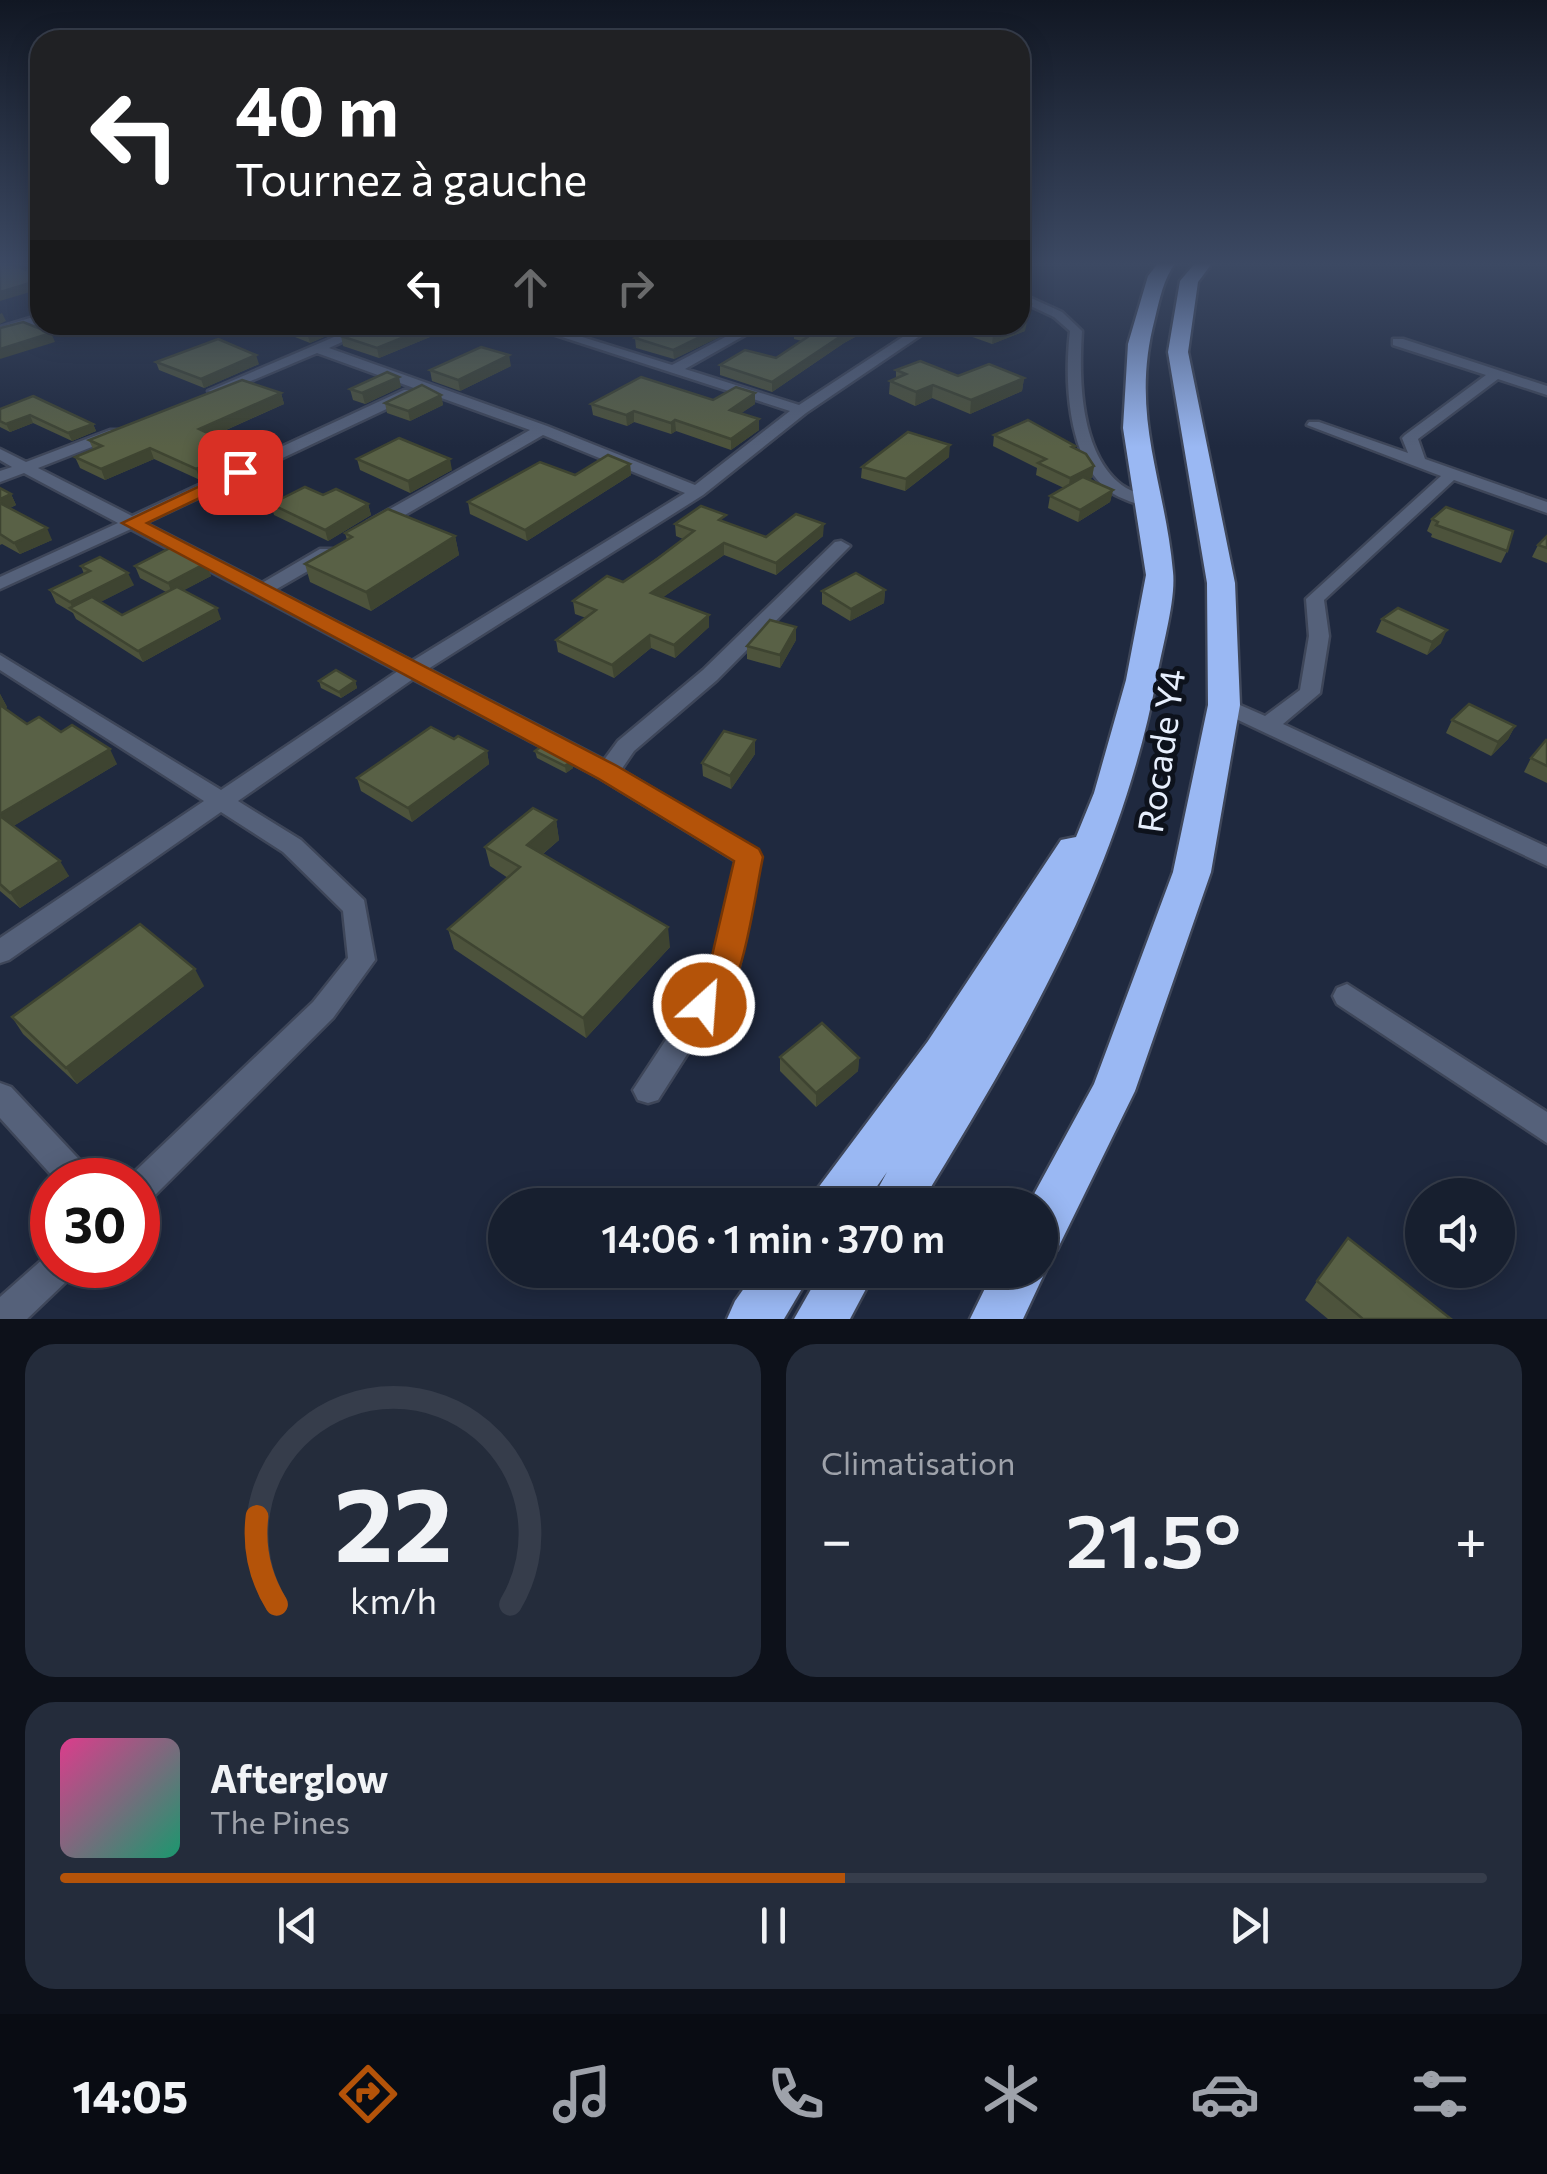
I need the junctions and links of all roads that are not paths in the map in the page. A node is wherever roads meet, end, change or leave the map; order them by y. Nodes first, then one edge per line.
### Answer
1 (1070, 324) edge
2 (1144, 324) edge
3 (1182, 324) edge
4 (348, 335) edge
5 (579, 335) edge
6 (739, 335) edge
7 (915, 335) edge
8 (1398, 342) dead end
9 (316, 348) junction
10 (674, 370) junction
11 (1496, 374) junction
12 (420, 388) junction
13 (1547, 391) edge
14 (192, 401) edge
15 (801, 410) junction
16 (1314, 425) dead end
17 (124, 429) edge
18 (542, 429) junction
19 (0, 454) edge
20 (1418, 461) junction
21 (26, 467) junction
22 (1452, 474) junction
23 (0, 477) edge
24 (697, 492) junction
25 (1148, 502) junction
26 (1547, 508) edge
27 (132, 523) junction
28 (360, 534) edge
29 (344, 543) edge
30 (841, 546) dead end
31 (0, 584) edge
32 (263, 590) junction
33 (0, 661) edge
34 (414, 669) junction
35 (1224, 705) junction
36 (1267, 725) junction
37 (608, 772) junction
38 (1111, 792) junction
39 (220, 800) junction
40 (1547, 858) edge
41 (0, 952) edge
42 (1347, 996) dead end
43 (648, 1090) dead end
44 (0, 1097) edge
45 (1547, 1129) edge
46 (57, 1158) edge
47 (160, 1169) edge
48 (847, 1188) edge
49 (904, 1188) edge
50 (1058, 1196) edge
51 (35, 1288) edge
52 (775, 1288) edge
53 (840, 1288) edge
54 (1012, 1288) edge
55 (2, 1319) edge
56 (753, 1319) edge
57 (820, 1319) edge
58 (996, 1319) edge

1 - 25 street
2 - 25 highway, Rocade Y4
3 - 35 highway, Rocade Y4
4 - 9 street
5 - 10 street
6 - 10 street
7 - 15 street
8 - 11 street
9 - 12 street
9 - 14 street
10 - 15 street
11 - 13 street
11 - 20 street
12 - 18 street
12 - 27 street
15 - 24 street
16 - 20 street
17 - 21 street
18 - 24 street
18 - 28 street
19 - 21 street
20 - 22 street
21 - 23 street
21 - 27 street
22 - 26 street
22 - 36 street
24 - 34 street
25 - 38 highway, Rocade Y4
27 - 31 street
27 - 32 street
29 - 32 street
30 - 37 street
32 - 34 street
33 - 39 street
34 - 37 street
34 - 39 street
35 - 36 street
35 - 50 highway, Rocade Y4
36 - 40 street
37 - 43 street
38 - 48 highway
38 - 49 highway, Rocade Y4
39 - 41 street
39 - 47 street
42 - 45 street
44 - 46 street
51 - 55 street
52 - 56 highway
53 - 57 highway
54 - 58 highway

